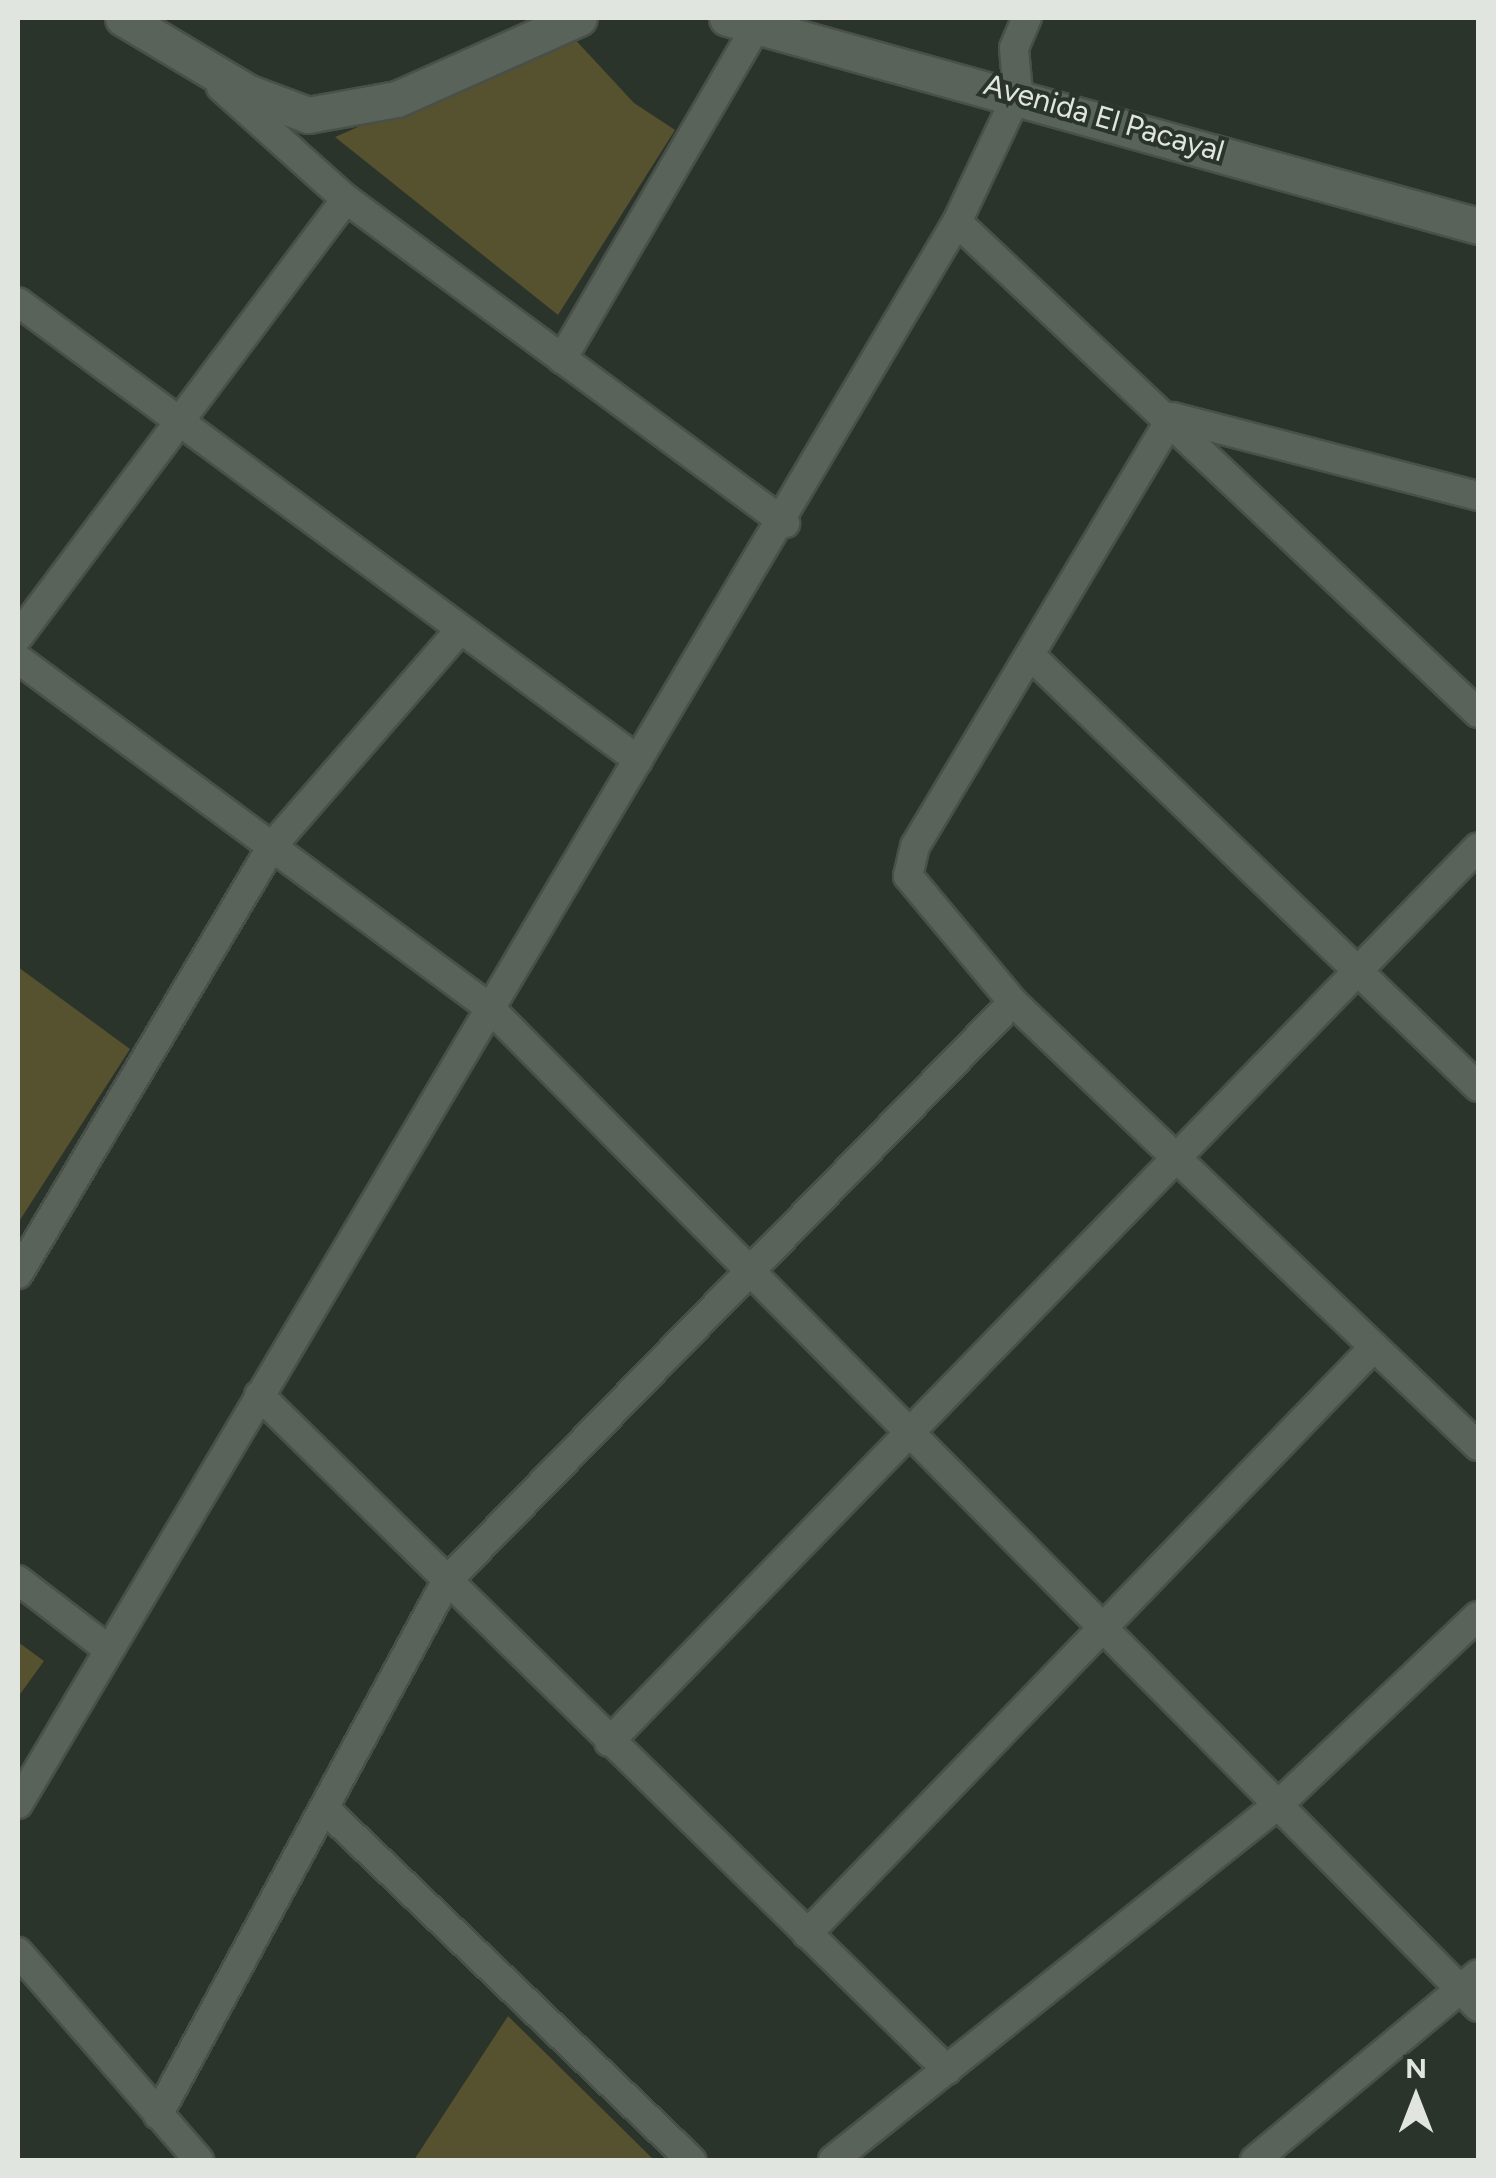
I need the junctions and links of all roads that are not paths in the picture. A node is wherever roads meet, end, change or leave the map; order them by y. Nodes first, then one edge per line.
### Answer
1 (124, 18) edge
2 (579, 18) edge
3 (1026, 18) edge
4 (742, 21) edge
5 (185, 55) junction
6 (1018, 93) junction
7 (346, 199) junction
8 (957, 222) junction
9 (1478, 226) edge
10 (18, 302) edge
11 (562, 359) junction
12 (1172, 417) junction
13 (179, 421) junction
14 (1478, 496) edge
15 (784, 523) junction
16 (460, 630) junction
17 (18, 637) edge
18 (1033, 658) junction
19 (18, 659) edge
20 (1478, 712) edge
21 (638, 760) junction
22 (273, 844) junction
23 (1478, 847) edge
24 (1359, 972) junction
25 (1013, 1002) junction
26 (490, 1008) junction
27 (1478, 1086) edge
28 (1176, 1161) junction
29 (746, 1265) junction
30 (18, 1274) edge
31 (1374, 1348) junction
32 (259, 1395) junction
33 (907, 1427) junction
34 (1478, 1446) edge
35 (18, 1580) edge
36 (446, 1582) junction
37 (1478, 1616) edge
38 (1105, 1626) junction
39 (108, 1649) junction
40 (609, 1742) junction
41 (1280, 1803) junction
42 (18, 1804) edge
43 (324, 1808) junction
44 (807, 1934) junction
45 (18, 1952) edge
46 (1473, 1991) edge
47 (947, 2070) junction
48 (158, 2114) junction
49 (199, 2160) edge
50 (691, 2160) edge
51 (833, 2160) edge
52 (1255, 2160) edge

1 - 5 street
2 - 5 street
3 - 6 street
4 - 6 street, Avenida El Pacayal
4 - 11 street
5 - 7 street
6 - 8 street
6 - 9 street, Avenida El Pacayal
7 - 11 street
7 - 13 street
8 - 12 street
8 - 15 street
10 - 13 street
11 - 15 street
12 - 14 street
12 - 18 street
12 - 20 street
13 - 16 street
13 - 17 street
15 - 21 street
16 - 21 street
16 - 22 street
18 - 24 street
18 - 25 street
19 - 22 street
21 - 26 street
22 - 26 street
22 - 30 street
23 - 24 street
24 - 27 street
24 - 28 street
25 - 28 street
25 - 29 street
26 - 29 street
26 - 32 street
28 - 31 street
28 - 33 street
29 - 33 street
29 - 36 street
31 - 34 street
31 - 38 street
32 - 36 street
32 - 39 street
33 - 38 street
33 - 40 street
35 - 39 street
36 - 40 street
36 - 43 street
37 - 41 street
38 - 41 street
38 - 44 street
39 - 42 street
40 - 44 street
41 - 46 street
41 - 47 street
43 - 48 street
43 - 50 street
44 - 47 street
45 - 48 street
46 - 52 street
47 - 51 street
48 - 49 street

